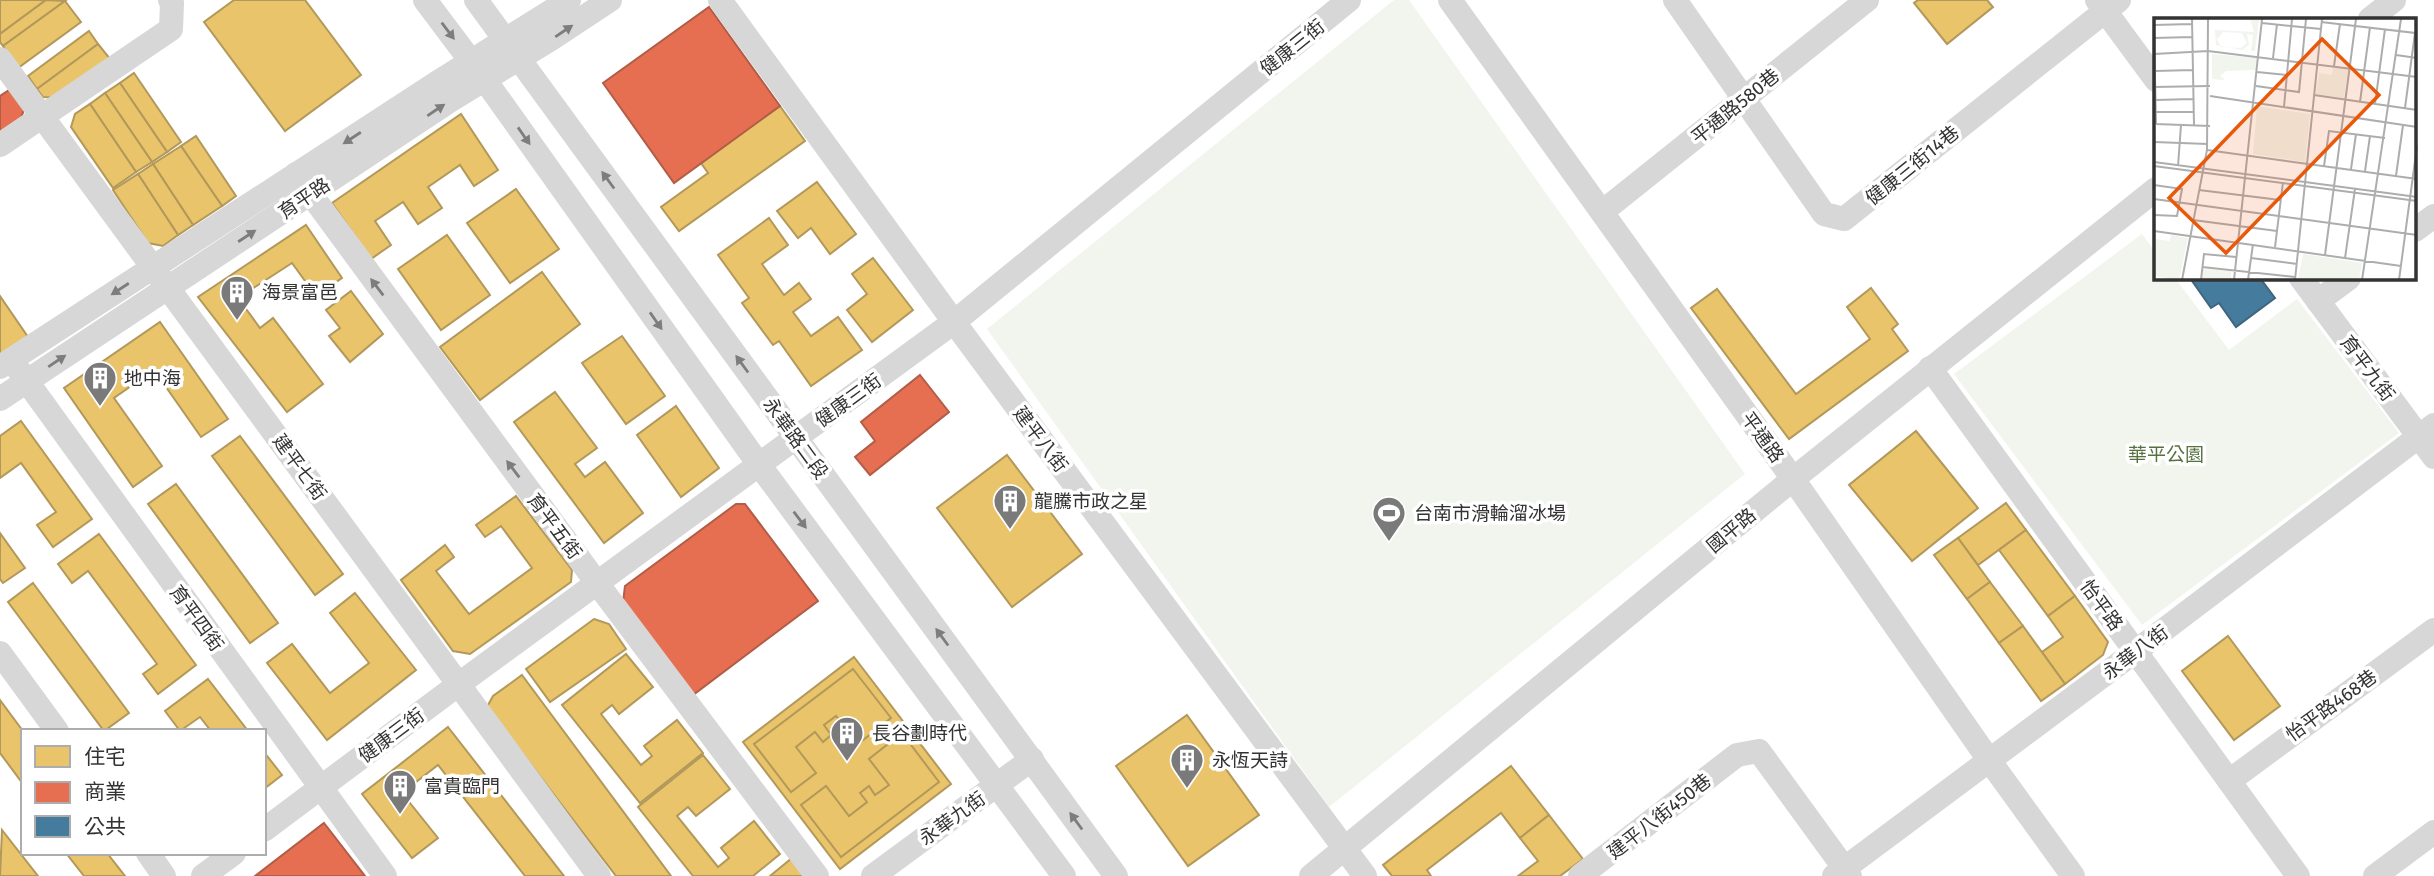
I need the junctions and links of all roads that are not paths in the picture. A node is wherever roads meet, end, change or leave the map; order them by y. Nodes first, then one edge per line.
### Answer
1 (425, 0) edge
2 (477, 0) edge
3 (569, 0) edge
4 (610, 0) edge
5 (720, 0) edge
6 (1349, 0) edge
7 (1450, 0) edge
8 (1675, 0) edge
9 (1867, 0) edge
10 (2394, 0) edge
11 (171, 1) edge
12 (2107, 4) edge
13 (2371, 18) edge
14 (513, 49) junction
15 (0, 59) edge
16 (478, 71) junction
17 (2154, 77) edge
18 (1743, 99) junction
19 (43, 116) junction
20 (0, 145) edge
21 (303, 184) junction
22 (2154, 191) edge
23 (1602, 212) junction
24 (2434, 216) edge
25 (2416, 229) edge
26 (153, 268) junction
27 (2302, 280) edge
28 (2346, 280) edge
29 (168, 288) junction
30 (2318, 301) junction
31 (954, 323) junction
32 (5, 363) edge
33 (1930, 368) junction
34 (27, 381) junction
35 (0, 399) edge
36 (2426, 430) edge
37 (796, 439) junction
38 (2434, 457) edge
39 (760, 466) junction
40 (1793, 479) junction
41 (597, 583) junction
42 (2434, 630) edge
43 (2136, 651) junction
44 (0, 653) edge
45 (458, 684) junction
46 (56, 729) edge
47 (1032, 759) junction
48 (1989, 760) junction
49 (2229, 781) junction
50 (996, 785) junction
51 (320, 789) junction
52 (266, 829) edge
53 (2434, 832) edge
54 (1345, 850) junction
55 (149, 855) edge
56 (231, 855) edge
57 (1842, 873) edge
58 (164, 876) edge
59 (203, 876) edge
60 (385, 876) edge
61 (599, 876) edge
62 (817, 876) edge
63 (873, 876) edge
64 (1064, 876) edge
65 (1116, 876) edge
66 (1311, 876) edge
67 (1365, 876) edge
68 (1580, 876) edge
69 (2073, 876) edge
70 (2298, 876) edge
71 (2375, 876) edge

1 -> 16 street
2 - 14 street, 永華路二段
3 - 14 street, 育平路
14 -> 4 street, 育平路
5 - 31 street, 建平八街
6 - 31 street, 健康三街
7 - 23 street, 平通路
8 - 18 street
9 - 18 street, 平通路580巷
10 - 13 street
11 - 19 street
12 - 17 street
12 - 18 street, 健康三街14巷
14 - 16 street, 育平路
37 -> 14 street, 永華路二段
15 - 19 street, 建平七街
16 - 21 street, 育平路
16 -> 39 street
18 - 23 street, 平通路580巷
19 - 20 street
19 - 26 street, 建平七街
21 - 26 street, 育平路
29 -> 21 street, 育平路
41 -> 21 street, 育平五街
22 - 33 street, 國平路
23 - 40 street, 平通路
24 - 25 street
26 - 29 street, 建平七街
26 -> 32 street, 育平路
27 - 30 street, 育平九街
28 - 30 street
34 -> 29 street, 育平路
29 - 45 street, 建平七街
30 - 36 street, 育平九街
31 - 37 street, 健康三街
31 - 54 street, 建平八街
32 - 34 street, 育平四街
33 - 40 street, 國平路
33 - 43 street, 怡平路
34 - 35 street, 育平路
34 - 51 street, 育平四街
36 - 38 street, 育平九街
36 - 43 street, 永華八街
37 - 39 street, 健康三街
47 -> 37 street, 永華路二段
39 - 41 street, 健康三街
39 -> 50 street
40 - 48 street, 平通路
40 - 54 street, 國平路
41 - 45 street, 健康三街
41 - 62 street, 育平五街
42 - 49 street, 怡平路468巷
43 - 48 street, 永華八街
43 - 49 street, 怡平路
44 - 46 street
45 - 51 street, 健康三街
45 - 61 street, 建平七街
47 - 50 street, 永華九街
65 -> 47 street, 永華路二段
48 - 57 street, 永華八街
48 - 69 street, 平通路
49 - 70 street, 怡平路
50 - 63 street, 永華九街
50 - 64 street
51 - 52 street, 健康三街
51 - 60 street, 育平四街
53 - 71 street
54 - 66 street, 國平路
54 - 67 street, 建平八街
55 - 58 street
56 - 59 street
57 - 68 street, 建平八街450巷

